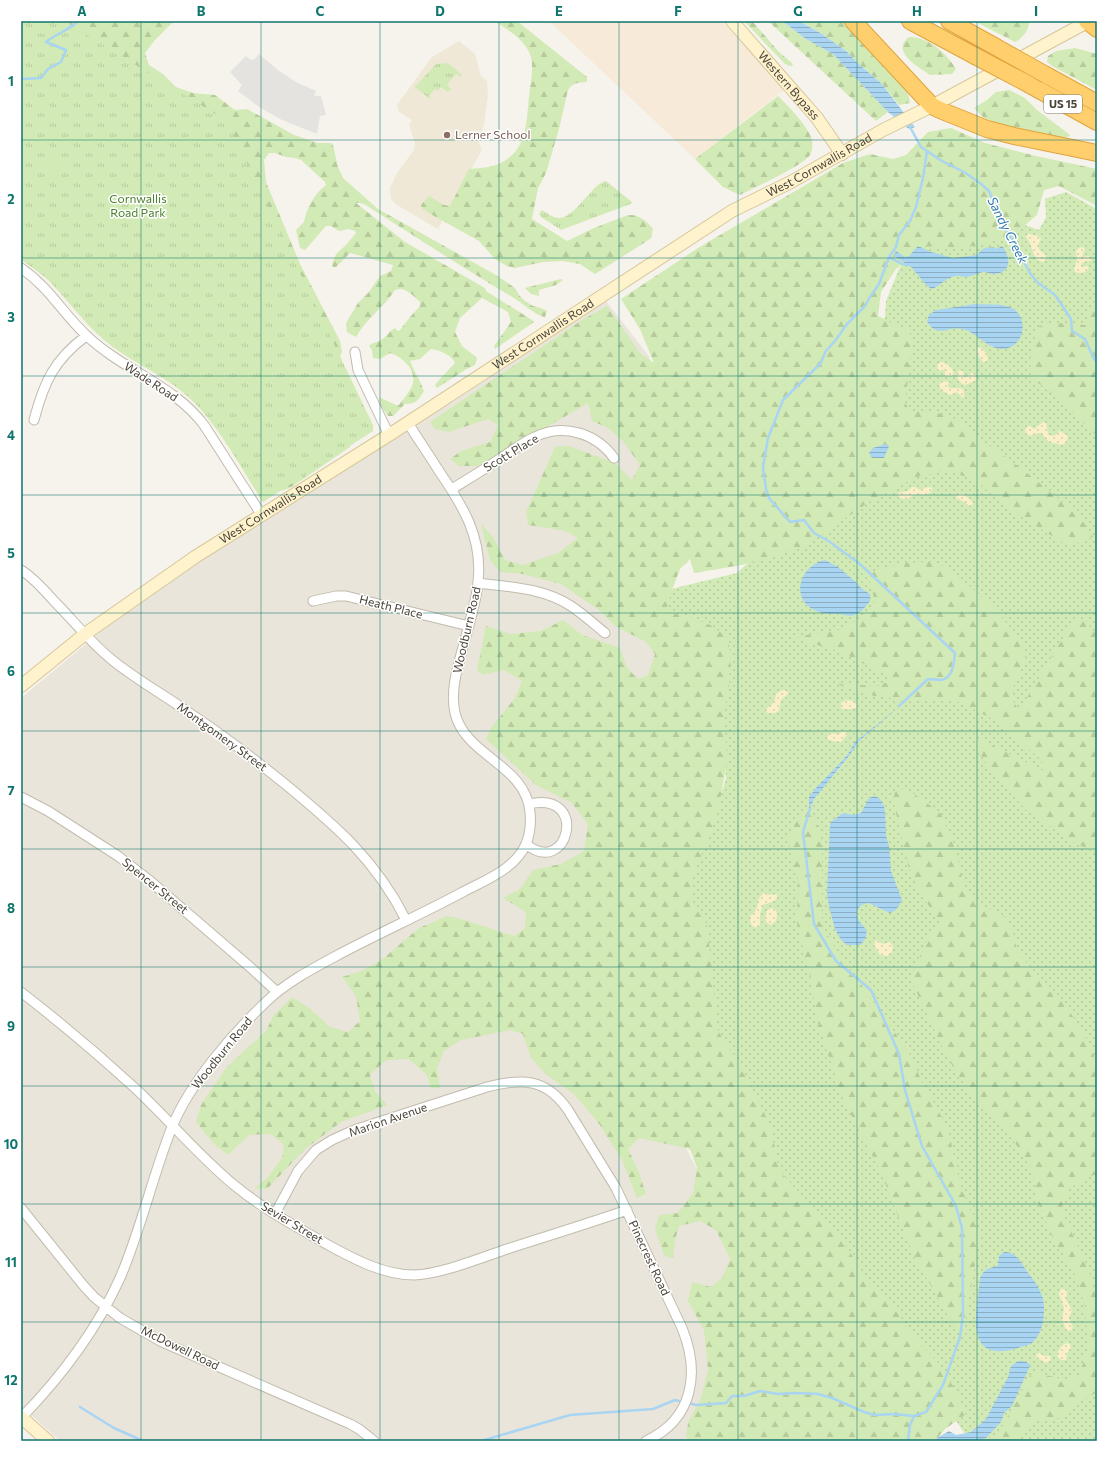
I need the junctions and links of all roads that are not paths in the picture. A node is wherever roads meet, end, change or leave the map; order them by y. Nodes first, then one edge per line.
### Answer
1 (732, 21) edge
2 (853, 21) edge
3 (910, 21) edge
4 (949, 21) edge
5 (1090, 23) edge
6 (1097, 104) edge
7 (932, 106) junction
8 (1097, 122) edge
9 (1097, 153) edge
10 (842, 154) junction
11 (21, 268) edge
12 (86, 336) junction
13 (355, 352) dead end
14 (34, 420) dead end
15 (408, 423) junction
16 (389, 435) junction
17 (614, 458) dead end
18 (452, 490) junction
19 (261, 514) junction
20 (21, 570) edge
21 (478, 583) junction
22 (313, 601) dead end
23 (469, 626) junction
24 (605, 633) dead end
25 (85, 634) junction
26 (21, 686) edge
27 (21, 797) edge
28 (529, 804) junction
29 (526, 844) junction
30 (406, 920) junction
31 (21, 992) edge
32 (277, 992) junction
33 (537, 1085) joint
34 (173, 1124) junction
35 (21, 1208) edge
36 (626, 1210) junction
37 (275, 1214) junction
38 (105, 1306) junction
39 (21, 1418) edge
40 (48, 1441) edge
41 (374, 1441) edge
42 (646, 1441) edge

1 - 10 street, Western Bypass
2 - 7 highway
3 - 8 highway, US 15, bridge
4 - 6 highway, US 15, bridge
5 - 7 street, West Cornwallis Road
7 - 9 highway
7 - 10 street, West Cornwallis Road
10 - 15 street, West Cornwallis Road
11 - 12 street, Wade Road
12 - 14 street
12 - 19 street, Wade Road
13 - 16 street
15 - 16 street, West Cornwallis Road
15 - 18 street, Woodburn Road
16 - 19 street, West Cornwallis Road
17 - 18 street, Scott Place
18 - 21 street, Woodburn Road
19 - 25 street, West Cornwallis Road
20 - 25 street, Montgomery Street
21 - 23 street, Woodburn Road
21 - 24 street
22 - 23 street, Heath Place
23 - 28 street, Woodburn Road
25 - 26 street, West Cornwallis Road
25 - 30 street, Montgomery Street
27 - 32 street, Spencer Street
28 - 29 street, Woodburn Road
28 - 29 street
29 - 30 street, Woodburn Road
30 - 32 street, Woodburn Road
31 - 34 street, Sevier Street
32 - 34 street, Woodburn Road
33 - 36 street, Pinecrest Road
33 - 37 street, Marion Avenue
34 - 37 street, Sevier Street
34 - 38 street, Woodburn Road
35 - 38 street, McDowell Road
36 - 37 street, Sevier Street
36 - 42 street, Pinecrest Road
38 - 39 street, Woodburn Road
38 - 41 street, McDowell Road
39 - 40 street

